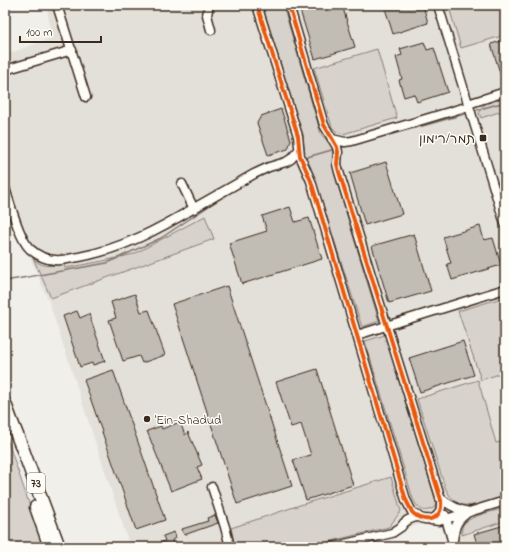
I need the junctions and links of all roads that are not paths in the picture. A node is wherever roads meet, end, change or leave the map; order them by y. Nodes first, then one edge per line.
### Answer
1 (57, 5) edge
2 (209, 5) edge
3 (257, 5) edge
4 (289, 5) edge
5 (438, 5) edge
6 (211, 30) dead end
7 (72, 50) junction
8 (5, 70) edge
9 (505, 92) edge
10 (86, 97) dead end
11 (468, 105) junction
12 (332, 139) junction
13 (353, 141) junction
14 (299, 150) junction
15 (337, 156) junction
16 (286, 162) junction
17 (303, 165) junction
18 (182, 184) dead end
19 (5, 188) edge
20 (194, 209) junction
21 (505, 224) edge
22 (505, 289) edge
23 (387, 325) junction
24 (357, 335) junction
25 (5, 404) edge
26 (11, 420) junction
27 (212, 487) dead end
28 (441, 499) junction
29 (505, 501) edge
30 (409, 505) junction
31 (470, 512) junction
32 (418, 516) junction
33 (446, 519) junction
34 (430, 520) junction
35 (402, 525) junction
36 (454, 545) edge
37 (50, 547) edge
38 (59, 547) edge
39 (230, 547) edge
40 (332, 547) edge

1 - 7 street
2 - 6 street
3 - 14 street
4 - 12 street
5 - 11 street
7 - 8 street
7 - 10 street
9 - 11 street
11 - 13 street
11 - 21 street
12 - 13 street
12 - 15 street
13 - 15 street
14 - 16 street
14 - 17 street
15 - 23 street
16 - 17 street
16 - 20 street
17 - 24 street
18 - 20 street
19 - 20 street
22 - 23 street
23 - 24 street
23 - 28 street
24 - 30 street
25 - 26 highway, 73
26 - 37 highway, 73
26 - 38 highway, 73
27 - 39 street
28 - 31 street
28 - 33 street
28 - 34 street
29 - 31 street
30 - 32 street
30 - 35 street
31 - 33 street
31 - 36 street
32 - 34 street
32 - 35 street
33 - 34 street
33 - 36 street
35 - 40 street

